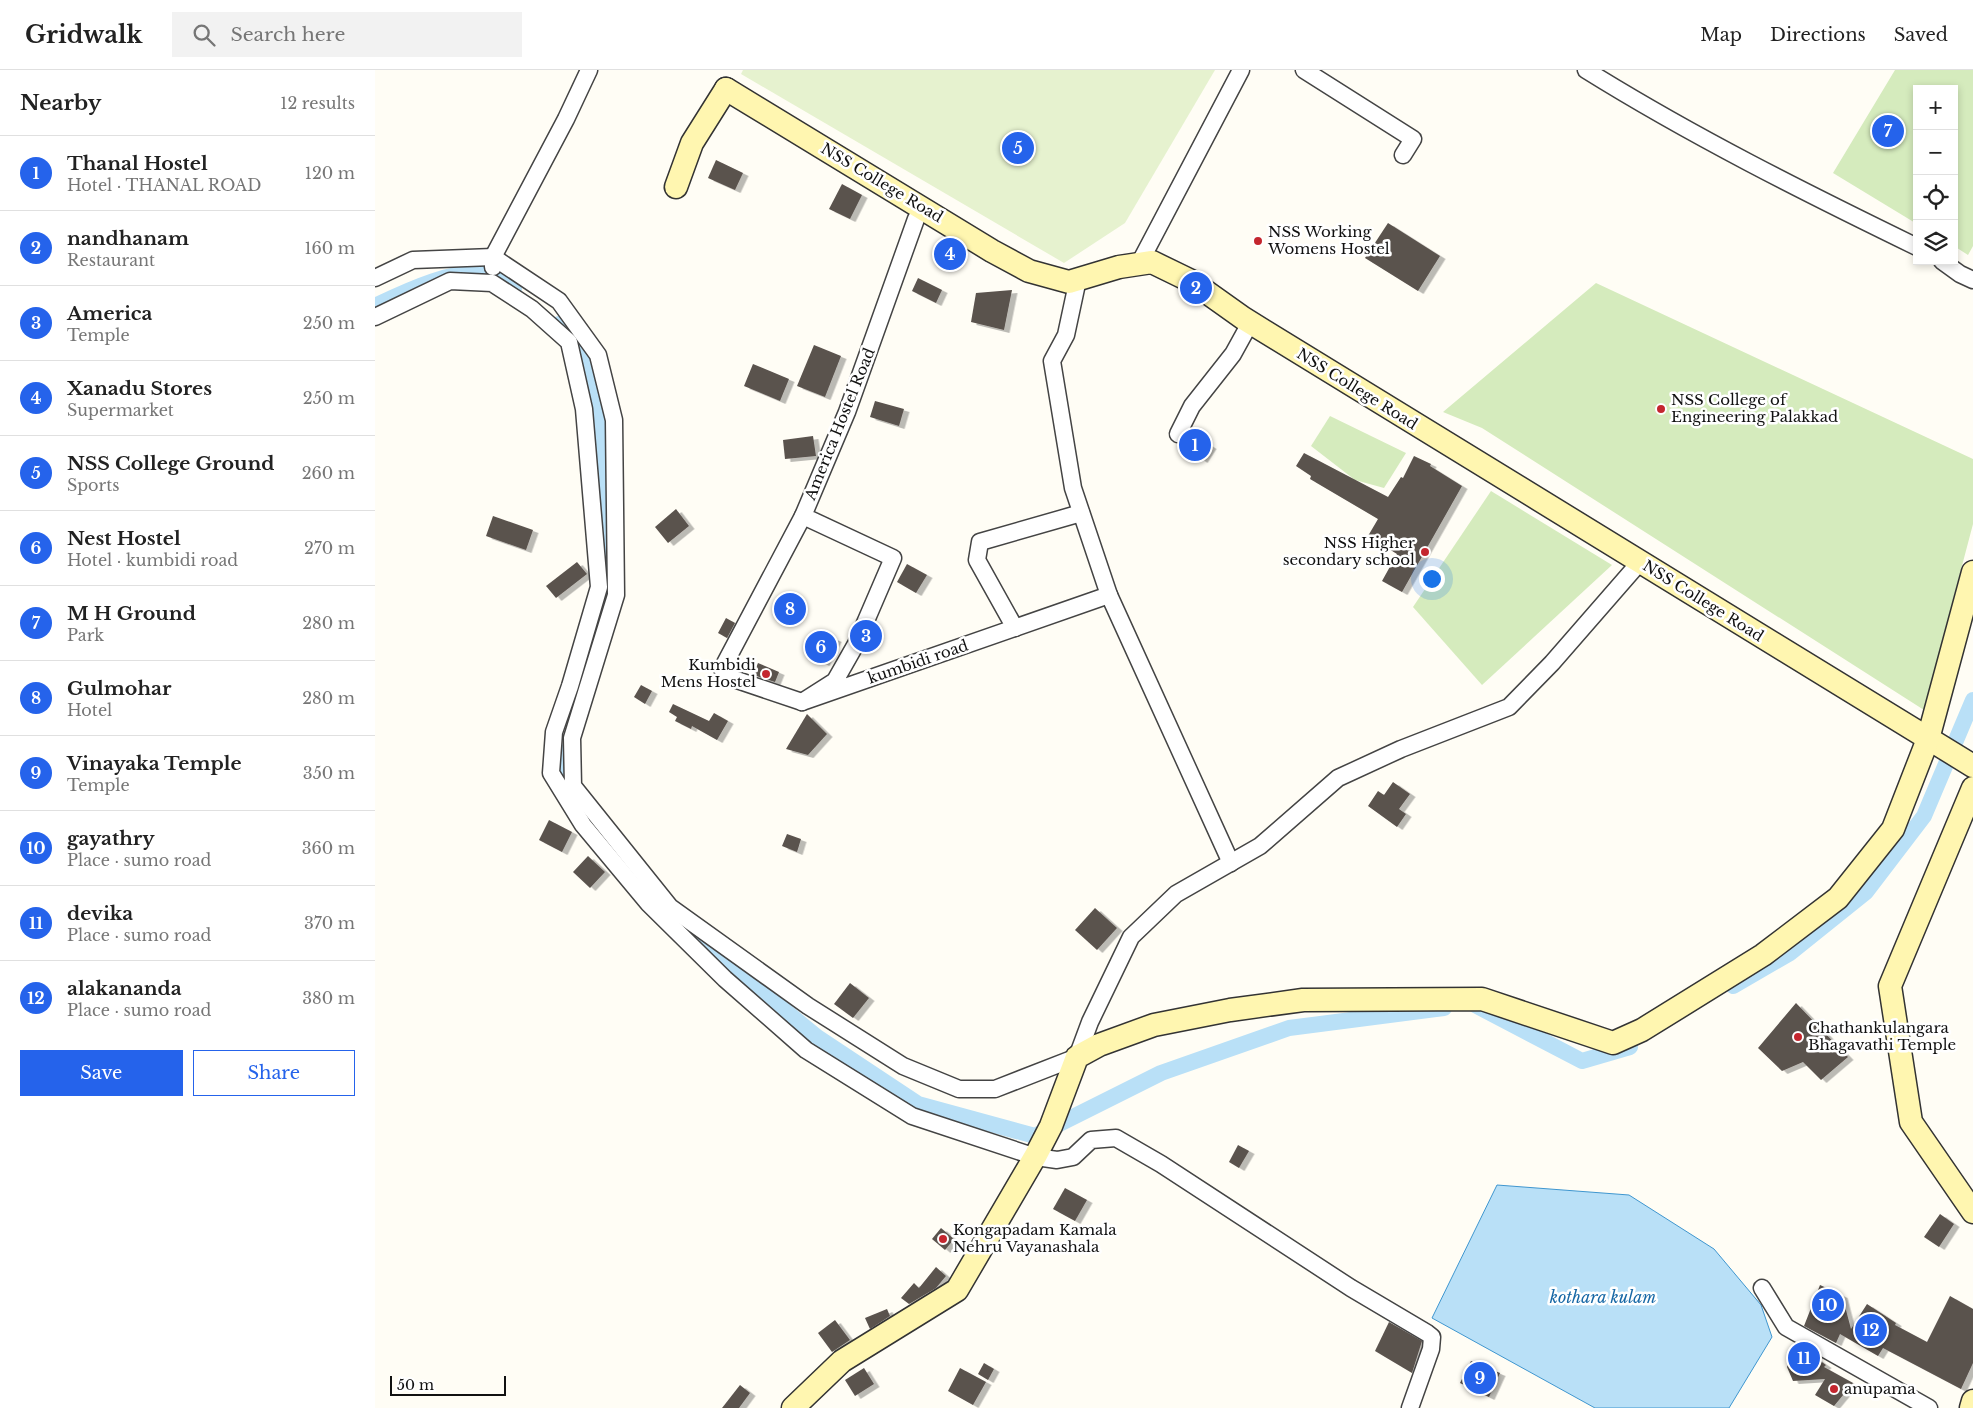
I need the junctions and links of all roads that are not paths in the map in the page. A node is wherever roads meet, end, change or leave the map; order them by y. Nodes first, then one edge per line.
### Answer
1 (589, 70) edge
2 (1241, 70) edge
3 (1304, 70) edge
4 (1585, 70) edge
5 (727, 79) edge
6 (1403, 155) dead end
7 (676, 187) dead end
8 (922, 207) junction
9 (1913, 245) edge
10 (493, 258) junction
11 (1139, 264) junction
12 (1948, 265) edge
13 (375, 278) edge
14 (1078, 279) junction
15 (1973, 280) edge
16 (492, 283) junction
17 (1233, 310) junction
18 (375, 317) edge
19 (1178, 434) dead end
20 (1081, 513) junction
21 (803, 516) junction
22 (1640, 562) junction
23 (1973, 572) edge
24 (1109, 595) junction
25 (1015, 628) junction
26 (856, 644) joint
27 (803, 702) junction
28 (1933, 742) junction
29 (1972, 766) edge
30 (1973, 788) edge
31 (1231, 862) junction
32 (1077, 1057) junction
33 (1036, 1156) junction
34 (1973, 1212) edge
35 (1762, 1288) dead end
36 (1973, 1401) edge
37 (793, 1408) edge
38 (1410, 1408) edge
39 (1929, 1408) edge
40 (1971, 1408) edge

1 - 10 street
2 - 11 street
3 - 6 street
4 - 9 street
5 - 7 main road
5 - 8 main road, NSS College Road
8 - 14 main road, NSS College Road
8 - 21 street, America Hostel Road
10 - 13 street
10 - 16 street
10 - 32 street
11 - 14 main road, NSS College Road
11 - 17 main road, NSS College Road
12 - 15 street
14 - 20 street
16 - 18 street
16 - 33 street
17 - 19 street
17 - 22 main road, NSS College Road
20 - 24 street
20 - 25 street
21 - 26 street, America Hostel Road
21 - 27 street
22 - 28 main road, NSS College Road
22 - 31 street
23 - 28 main road
24 - 25 street, kumbidi road
24 - 31 street
25 - 27 street, kumbidi road
26 - 27 street, kumbidi road
28 - 29 main road, NSS College Road
28 - 32 main road
30 - 34 main road
31 - 32 street
32 - 33 main road
33 - 37 main road
33 - 38 street
35 - 39 street
36 - 40 main road

